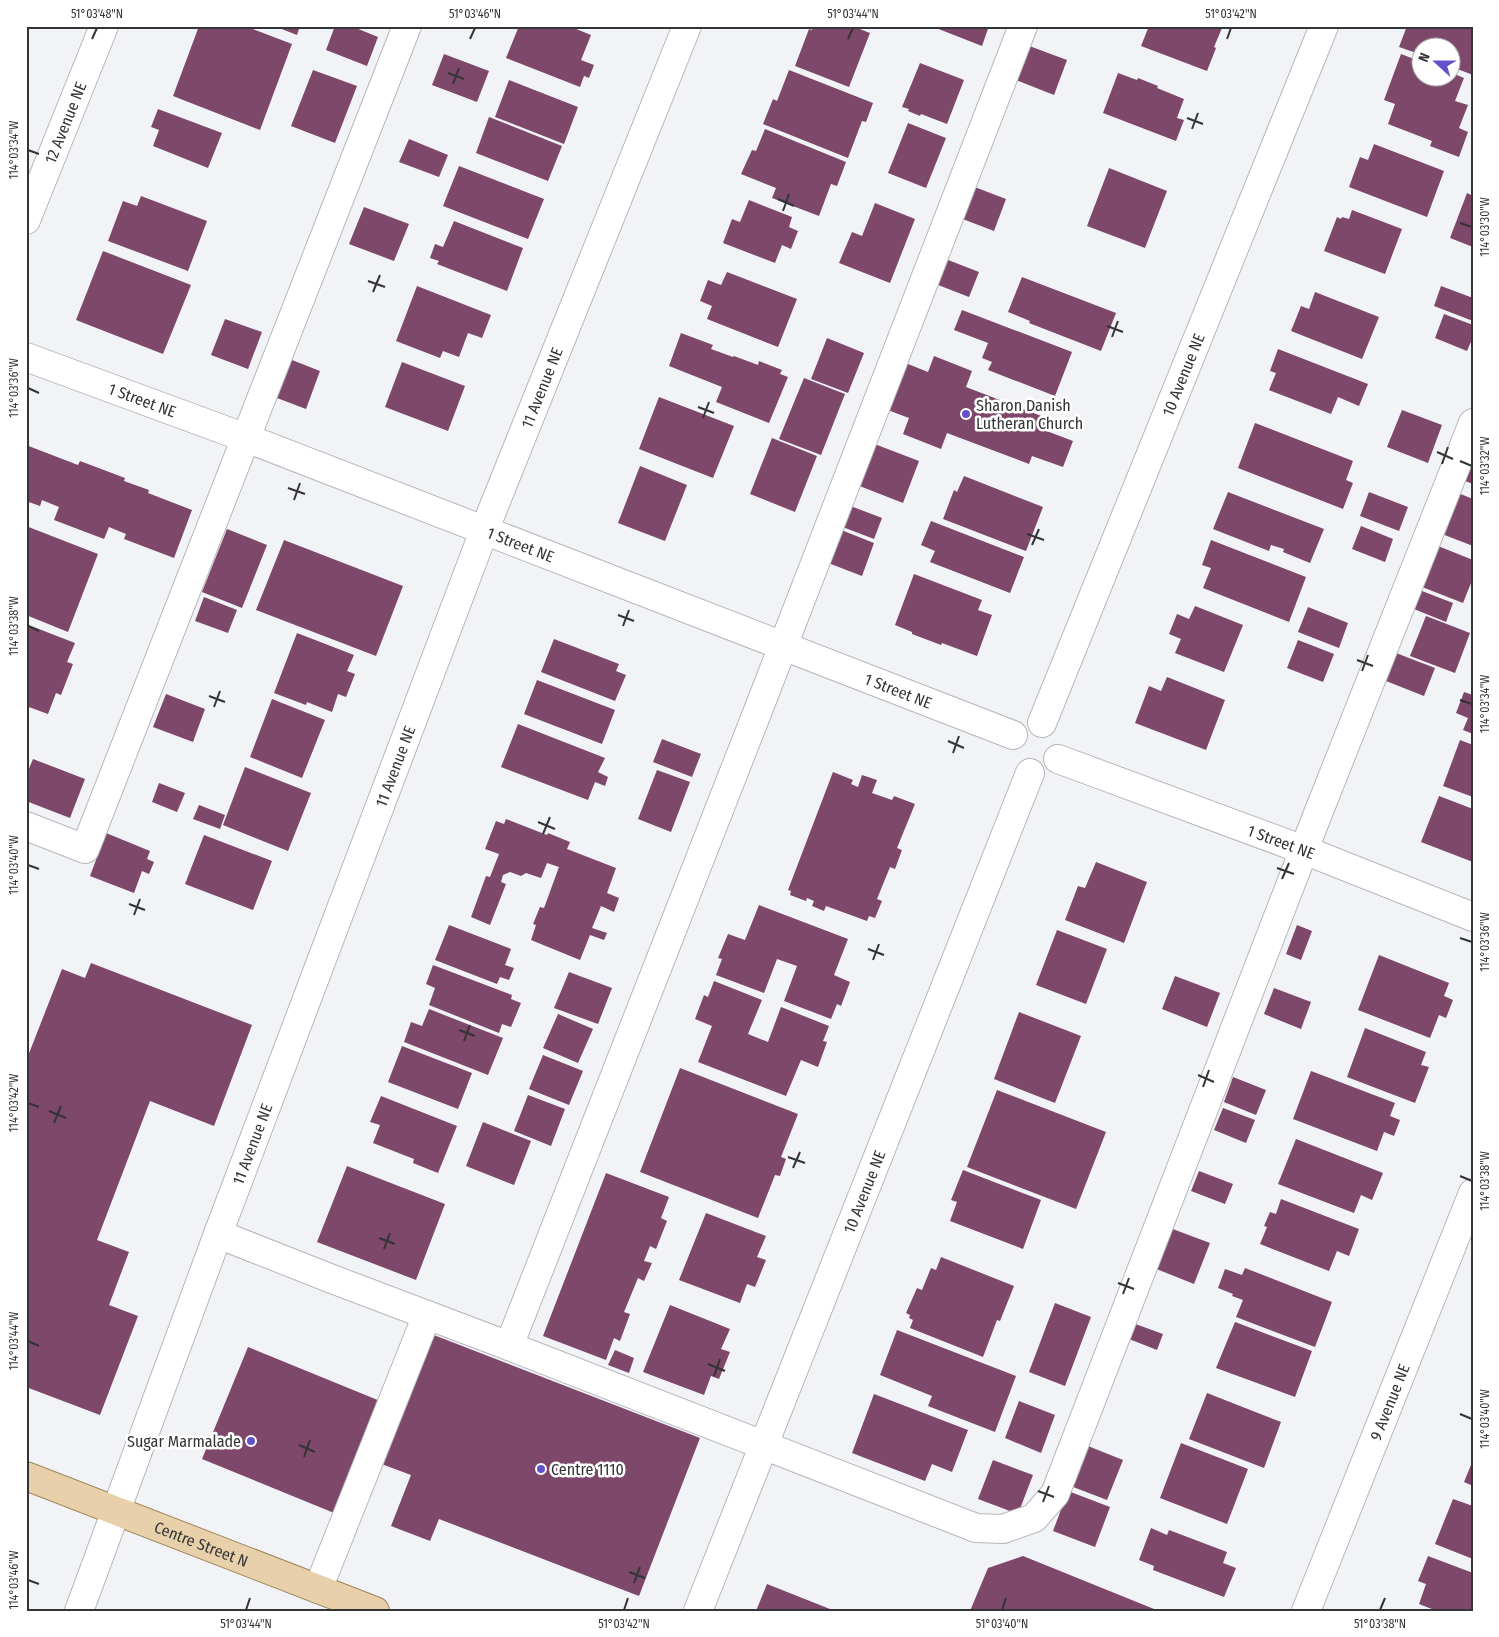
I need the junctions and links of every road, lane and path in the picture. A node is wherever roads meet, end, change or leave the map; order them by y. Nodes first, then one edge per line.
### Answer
1 (104, 26) edge
2 (407, 26) edge
3 (687, 26) edge
4 (1023, 26) edge
5 (1324, 26) edge
6 (26, 220) edge
7 (26, 357) edge
8 (1473, 423) edge
9 (246, 438) junction
10 (484, 531) junction
11 (783, 646) junction
12 (1042, 723) junction
13 (1013, 735) junction
14 (1058, 759) junction
15 (1030, 773) junction
16 (26, 826) edge
17 (1304, 850) junction
18 (1473, 917) edge
19 (1473, 1193) edge
20 (218, 1234) junction
21 (427, 1315) junction
22 (509, 1346) junction
23 (763, 1446) junction
24 (26, 1476) edge
25 (117, 1511) junction
26 (318, 1589) junction
27 (79, 1611) edge
28 (375, 1611) edge
29 (698, 1611) edge
30 (1306, 1611) edge

1 - 6 street, 12 Avenue NE
2 - 9 street
3 - 10 street, 11 Avenue NE
4 - 11 street
5 - 12 street, 10 Avenue NE
7 - 9 street, 1 Street NE
8 - 17 street
9 - 10 street, 1 Street NE
9 - 16 street
10 - 11 street, 1 Street NE
10 - 20 street, 11 Avenue NE
11 - 13 street, 1 Street NE
11 - 22 street
12 - 13 street
12 - 14 street
13 - 15 street
14 - 15 street
14 - 17 street, 1 Street NE
15 - 23 street, 10 Avenue NE
17 - 18 street, 1 Street NE
17 - 23 street
19 - 30 street, 9 Avenue NE
20 - 21 street
20 - 25 street, 11 Avenue NE
21 - 22 street
21 - 26 street
22 - 23 street
23 - 29 street, 10 Avenue NE
24 - 25 main road, Centre Street N
25 - 26 main road, Centre Street N
25 - 27 street, 11 Avenue NE
26 - 28 main road, Centre Street N

